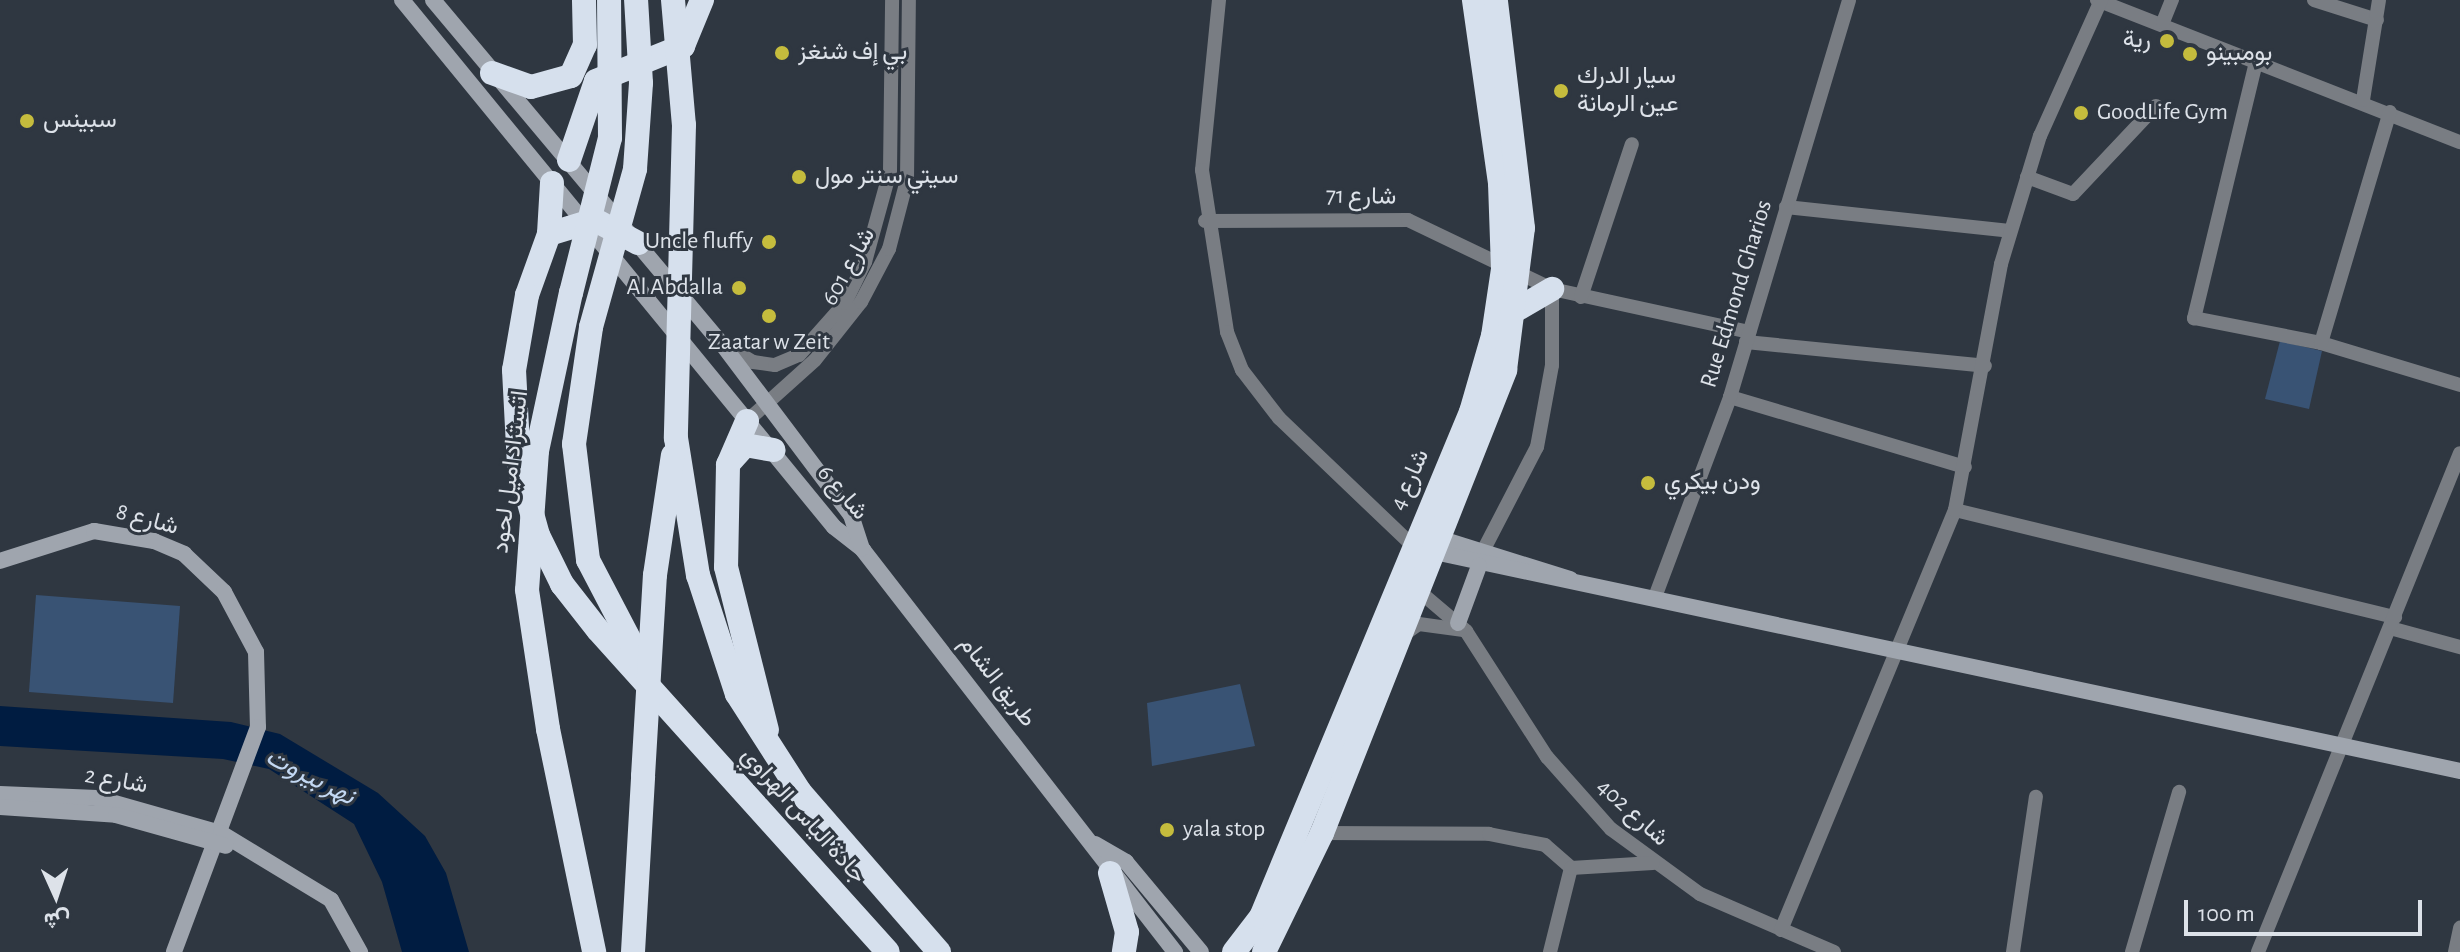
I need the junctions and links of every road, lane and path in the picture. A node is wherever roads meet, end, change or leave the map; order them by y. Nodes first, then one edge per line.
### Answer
1 (402, 0) edge
2 (433, 0) edge
3 (584, 0) edge
4 (609, 0) edge
5 (636, 0) edge
6 (673, 0) edge
7 (702, 0) edge
8 (892, 0) edge
9 (909, 0) edge
10 (1219, 0) edge
11 (1474, 0) edge
12 (1496, 0) edge
13 (1849, 0) edge
14 (2099, 0) edge
15 (2172, 0) edge
16 (2314, 0) edge
17 (2379, 0) edge
18 (2377, 20) junction
19 (2163, 22) junction
20 (2257, 58) junction
21 (492, 73) junction
22 (587, 75) junction
23 (2363, 100) junction
24 (2156, 106) dead end
25 (2390, 112) junction
26 (2460, 142) edge
27 (1632, 144) dead end
28 (530, 157) junction
29 (569, 160) junction
30 (2027, 177) junction
31 (552, 183) junction
32 (1786, 207) junction
33 (584, 220) junction
34 (1205, 221) junction
35 (2010, 231) junction
36 (549, 234) junction
37 (638, 243) junction
38 (1512, 270) junction
39 (1552, 289) junction
40 (1581, 297) junction
41 (1516, 310) junction
42 (1748, 337) junction
43 (2321, 343) junction
44 (722, 344) junction
45 (1985, 366) junction
46 (2460, 385) edge
47 (1730, 397) junction
48 (769, 404) junction
49 (747, 421) junction
50 (676, 438) junction
51 (774, 450) junction
52 (2460, 453) edge
53 (728, 465) junction
54 (1965, 467) junction
55 (1955, 510) junction
56 (1420, 540) junction
57 (863, 550) junction
58 (1481, 559) junction
59 (0, 561) edge
60 (1419, 591) junction
61 (1655, 597) junction
62 (2392, 623) junction
63 (1462, 627) junction
64 (1395, 644) junction
65 (2460, 647) edge
66 (1901, 652) junction
67 (676, 718) junction
68 (769, 744) junction
69 (2342, 746) junction
70 (2460, 771) edge
71 (2179, 792) dead end
72 (0, 794) edge
73 (2036, 797) dead end
74 (0, 807) edge
75 (1322, 833) junction
76 (219, 839) junction
77 (1094, 843) junction
78 (1653, 863) junction
79 (1571, 868) junction
80 (1110, 873) junction
81 (2460, 928) edge
82 (1781, 930) junction
83 (1270, 947) edge
84 (174, 952) edge
85 (360, 952) edge
86 (594, 952) edge
87 (633, 952) edge
88 (888, 952) edge
89 (939, 952) edge
90 (1124, 952) edge
91 (1175, 952) edge
92 (1201, 952) edge
93 (1234, 952) edge
94 (1550, 952) edge
95 (1834, 952) edge
96 (2013, 952) edge
97 (2132, 952) edge
98 (2258, 952) edge
99 (2455, 952) edge

1 - 28 street, شارع 6
2 - 21 street, شارع 6
3 - 22 highway
4 - 86 highway, اتستراد اميل لحود, bridge
5 - 67 highway, bridge
6 - 50 highway, bridge
7 - 22 highway
8 - 44 street, شارع 601
9 - 48 street, شارع 601
10 - 34 street
11 - 38 highway, شارع 4
12 - 38 highway, شارع 4
13 - 32 street, Rue Edmond Gharios
14 - 19 street
14 - 30 street
15 - 19 street
16 - 18 street
17 - 18 street
18 - 23 street
19 - 20 street
20 - 23 street
20 - 43 street
21 - 22 highway
21 - 29 street, شارع 6
22 - 29 highway
23 - 25 street
24 - 30 street
25 - 26 street
25 - 43 street
27 - 40 street
28 - 29 street
28 - 31 street, شارع 6
29 - 37 street, شارع 6
30 - 35 street
31 - 33 street, شارع 6
31 - 36 highway
32 - 35 street
32 - 42 street, Rue Edmond Gharios
33 - 36 highway
33 - 37 highway
33 - 49 street, شارع 6
34 - 38 street, شارع 71
34 - 56 street
35 - 45 street
36 - 67 highway
37 - 44 street, شارع 6
38 - 39 street, شارع 71
38 - 41 highway, شارع 4
38 - 56 highway, شارع 4
39 - 40 street, شارع 71
39 - 41 highway
39 - 58 street
40 - 42 street, شارع 71
41 - 56 highway, شارع 4
42 - 45 street, شارع 71
42 - 47 street, Rue Edmond Gharios
43 - 46 street
44 - 48 street, شارع 6
45 - 54 street
47 - 54 street
47 - 61 street, Rue Edmond Gharios
48 - 49 street, شارع 601
48 - 57 street, شارع 6
49 - 51 street, شارع 6
49 - 53 highway
50 - 68 highway, جادة الياس الهراوي
50 - 87 highway, bridge
51 - 53 highway
51 - 57 street, شارع 6
52 - 62 street
53 - 68 highway
54 - 55 street
55 - 62 street
55 - 66 street
56 - 58 street
56 - 60 highway, شارع 4
56 - 93 highway, شارع 4
57 - 77 street, طريق الشام
58 - 61 street
58 - 63 street
59 - 76 street, شارع 8
60 - 63 street, شارع 402
60 - 64 highway, شارع 4
61 - 66 street
62 - 65 street
62 - 69 street
63 - 64 street
63 - 78 street, شارع 402
64 - 75 highway, شارع 4
66 - 69 street
66 - 82 street
67 - 88 highway, جادة الياس الهراوي
68 - 89 highway, جادة الياس الهراوي
69 - 70 street
69 - 98 street
71 - 97 street
72 - 76 street, شارع 2
73 - 96 street
74 - 76 street, شارع 2
75 - 79 street
75 - 83 highway, شارع 4
76 - 84 street, شارع 8
76 - 85 street
77 - 80 street, طريق الشام
77 - 92 street, طريق الشام
78 - 79 street
78 - 82 street, شارع 402
79 - 94 street
80 - 90 highway
80 - 91 street, طريق الشام
81 - 99 street
82 - 95 street, شارع 402

